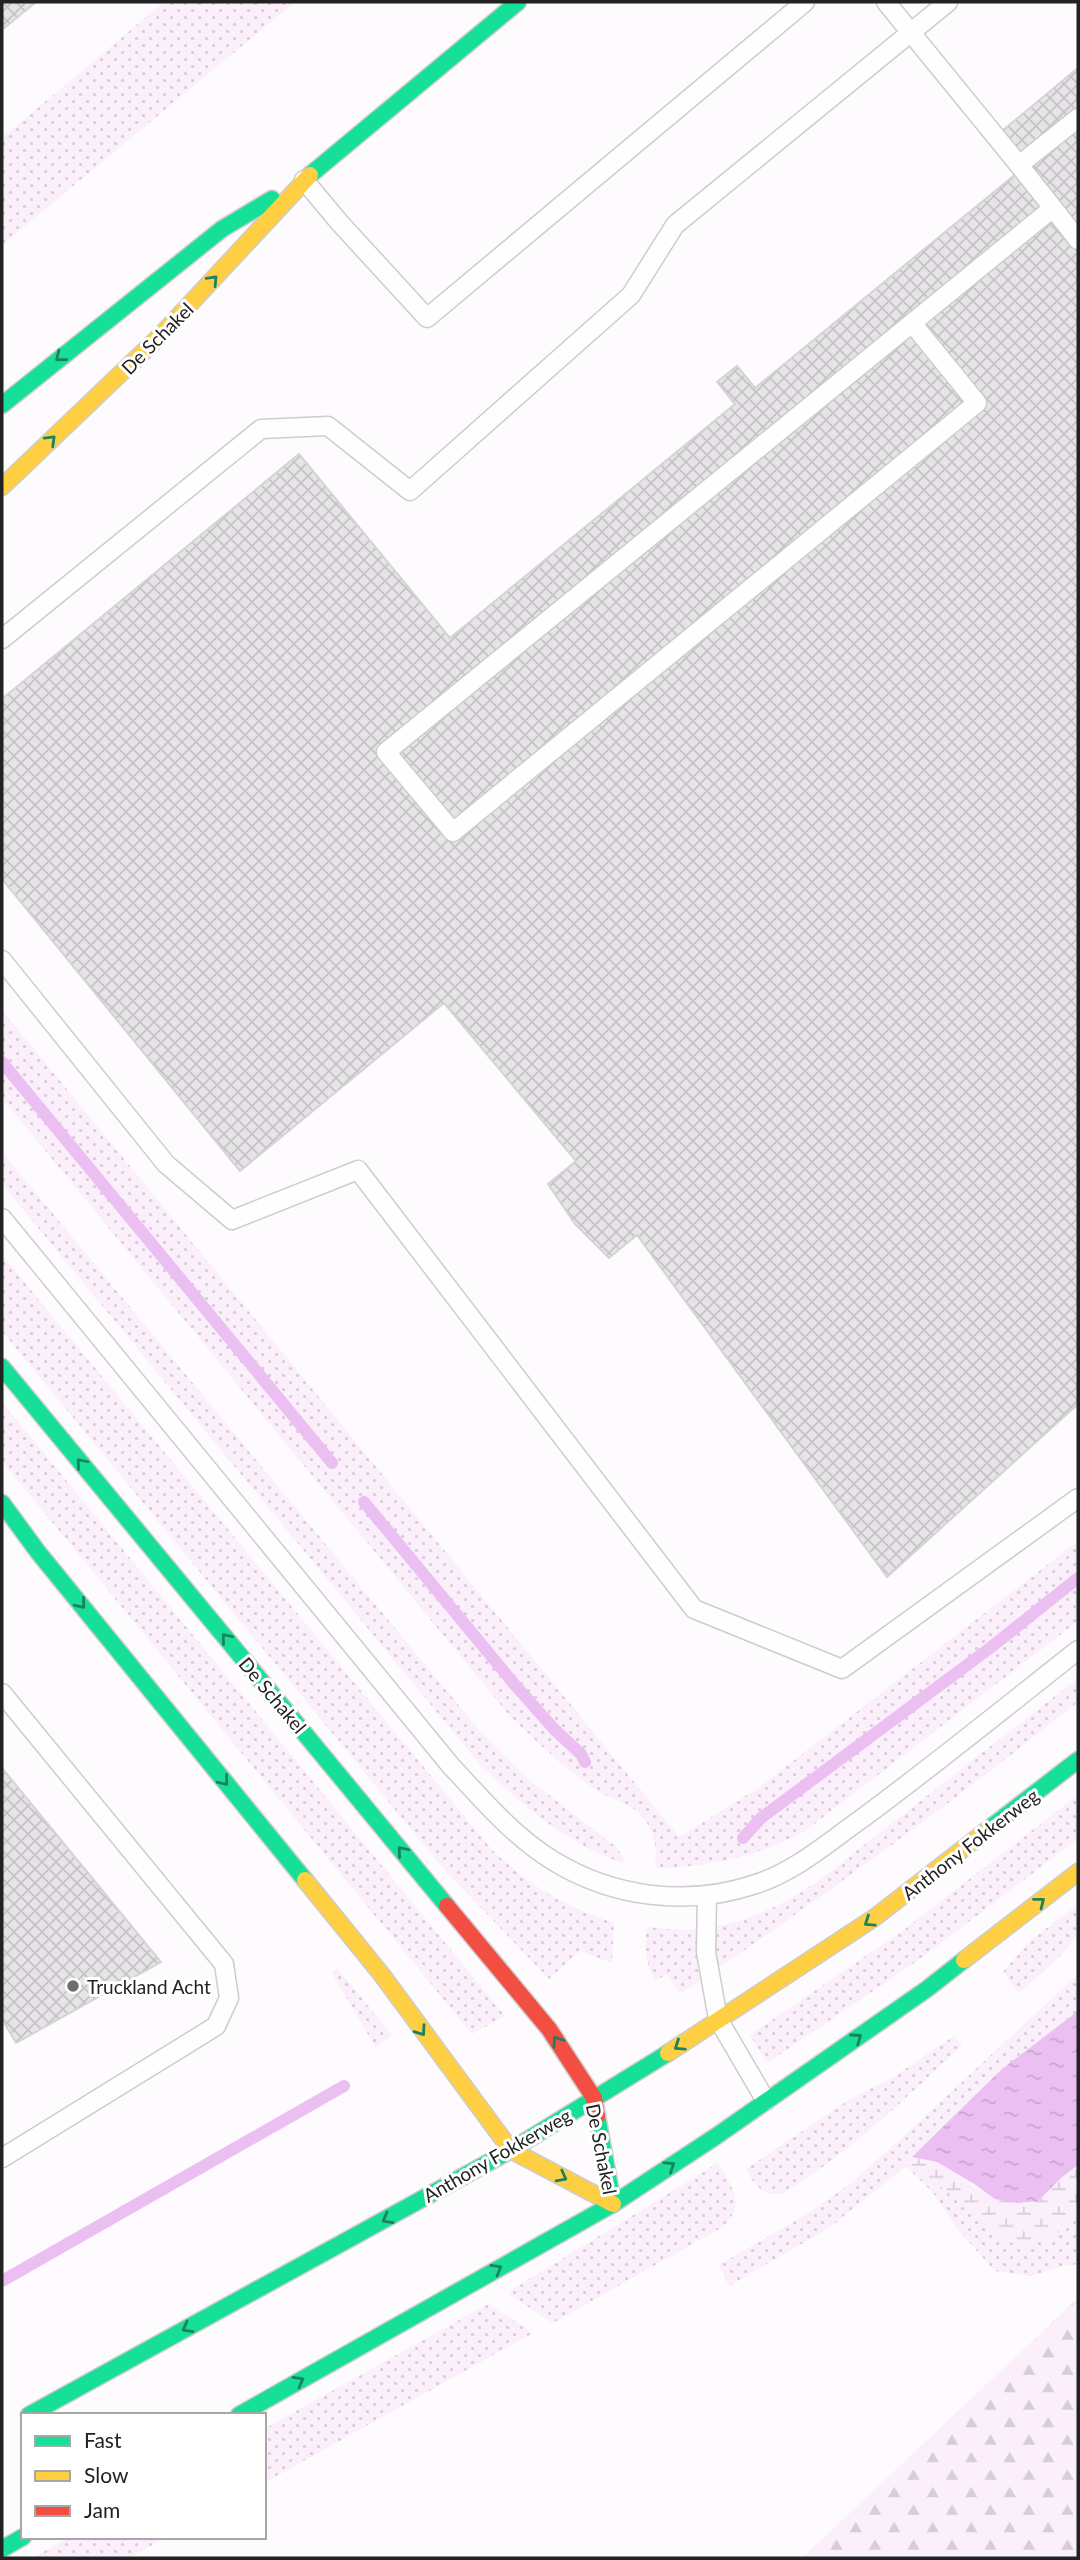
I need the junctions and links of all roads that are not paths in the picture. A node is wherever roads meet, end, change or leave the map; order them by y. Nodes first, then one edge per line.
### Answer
1 (518, 2) edge
2 (805, 2) edge
3 (886, 2) edge
4 (948, 2) edge
5 (1078, 118) edge
6 (1019, 165) junction
7 (304, 180) junction
8 (1053, 208) junction
9 (1078, 240) edge
10 (912, 323) junction
11 (2, 405) edge
12 (2, 487) edge
13 (2, 639) edge
14 (2, 960) edge
15 (2, 1218) edge
16 (2, 1367) edge
17 (1078, 1498) edge
18 (2, 1503) edge
19 (1078, 1650) edge
20 (2, 1693) edge
21 (1078, 1760) edge
22 (1078, 1872) edge
23 (707, 1895) junction
24 (718, 2019) junction
25 (594, 2098) junction
26 (766, 2101) junction
27 (511, 2150) junction
28 (2, 2158) edge
29 (612, 2204) junction
30 (33, 2413) edge
31 (243, 2413) edge
32 (21, 2538) edge
33 (2, 2549) edge

1 - 7 street, De Schakel
2 - 7 lane
3 - 6 lane
4 - 13 lane
5 - 6 lane
6 - 8 lane
7 -> 11 street, De Schakel
12 -> 7 street, De Schakel
8 - 9 lane
8 - 10 lane
10 - 10 lane
14 - 17 lane
15 - 23 lane
25 -> 16 street, De Schakel
18 -> 27 street, De Schakel
19 - 23 lane
20 - 28 lane
21 -> 24 street, Anthony Fokkerweg
26 -> 22 street
23 - 24 lane
24 -> 25 street, Anthony Fokkerweg
24 - 26 lane
25 - 27 street, Anthony Fokkerweg
25 - 29 street, De Schakel
29 -> 26 street
27 -> 29 street, De Schakel
27 -> 30 street, Anthony Fokkerweg
31 -> 29 street
32 - 33 street

